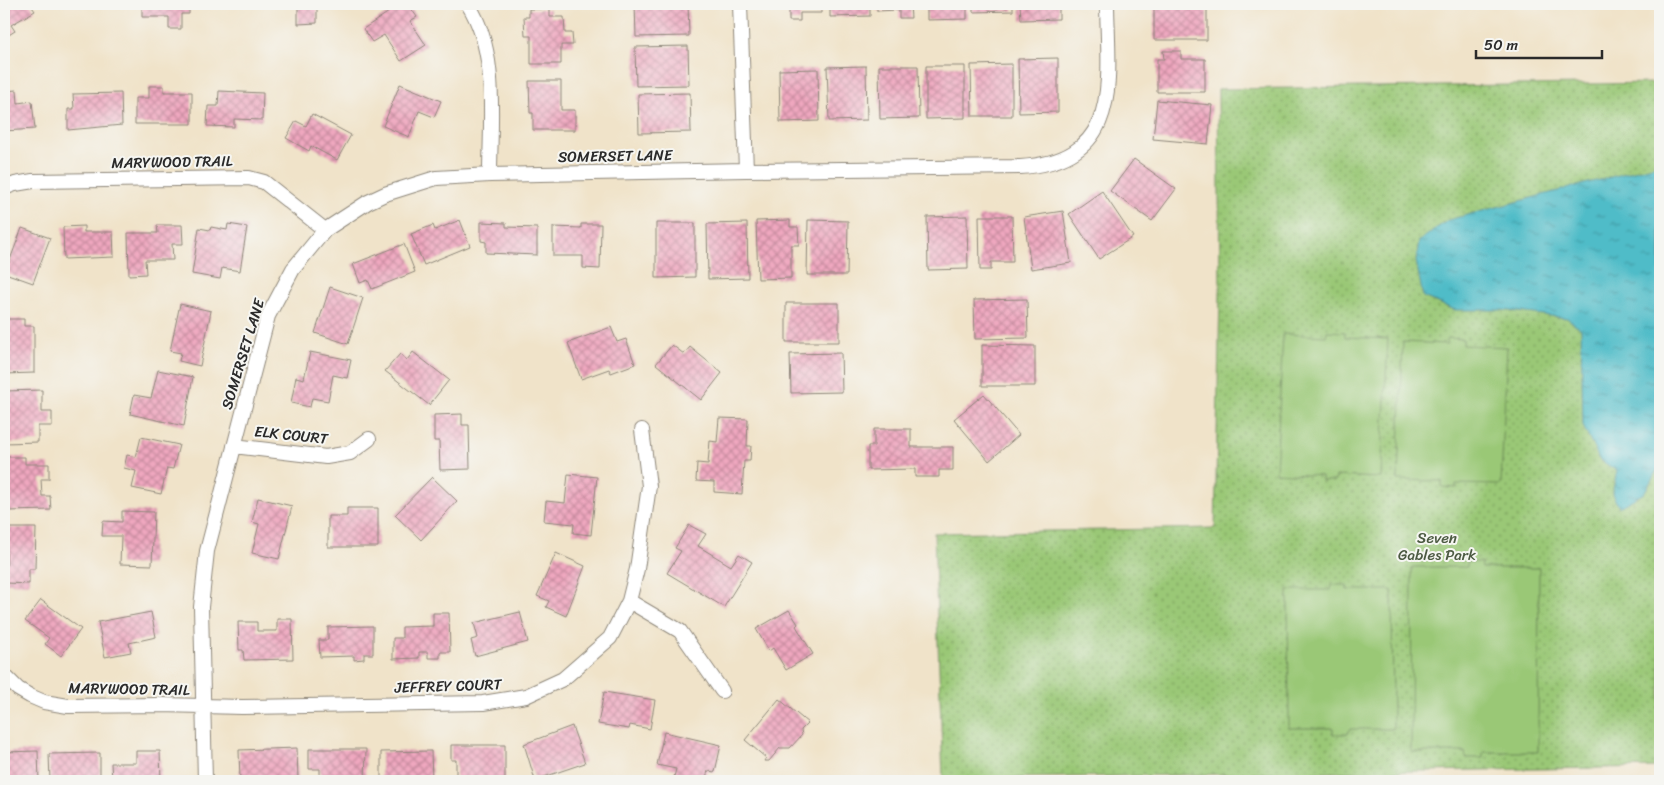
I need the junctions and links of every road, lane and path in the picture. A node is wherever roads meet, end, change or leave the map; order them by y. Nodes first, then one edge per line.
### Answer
1 (468, 4) edge
2 (740, 4) edge
3 (1107, 4) edge
4 (746, 170) junction
5 (490, 175) junction
6 (4, 188) edge
7 (325, 230) junction
8 (642, 430) dead end
9 (369, 439) dead end
10 (234, 446) junction
11 (628, 601) junction
12 (4, 675) edge
13 (722, 691) dead end
14 (203, 706) junction
15 (204, 781) edge

1 - 5 street
2 - 4 street
3 - 4 street, SOMERSET LANE
4 - 5 street, SOMERSET LANE
5 - 7 street, SOMERSET LANE
6 - 7 street, MARYWOOD TRAIL
7 - 10 street, SOMERSET LANE
8 - 11 street, JEFFREY COURT
9 - 10 street, ELK COURT
10 - 14 street, SOMERSET LANE
11 - 13 street
11 - 14 street, JEFFREY COURT
12 - 14 street, MARYWOOD TRAIL
14 - 15 street, SOMERSET LANE

